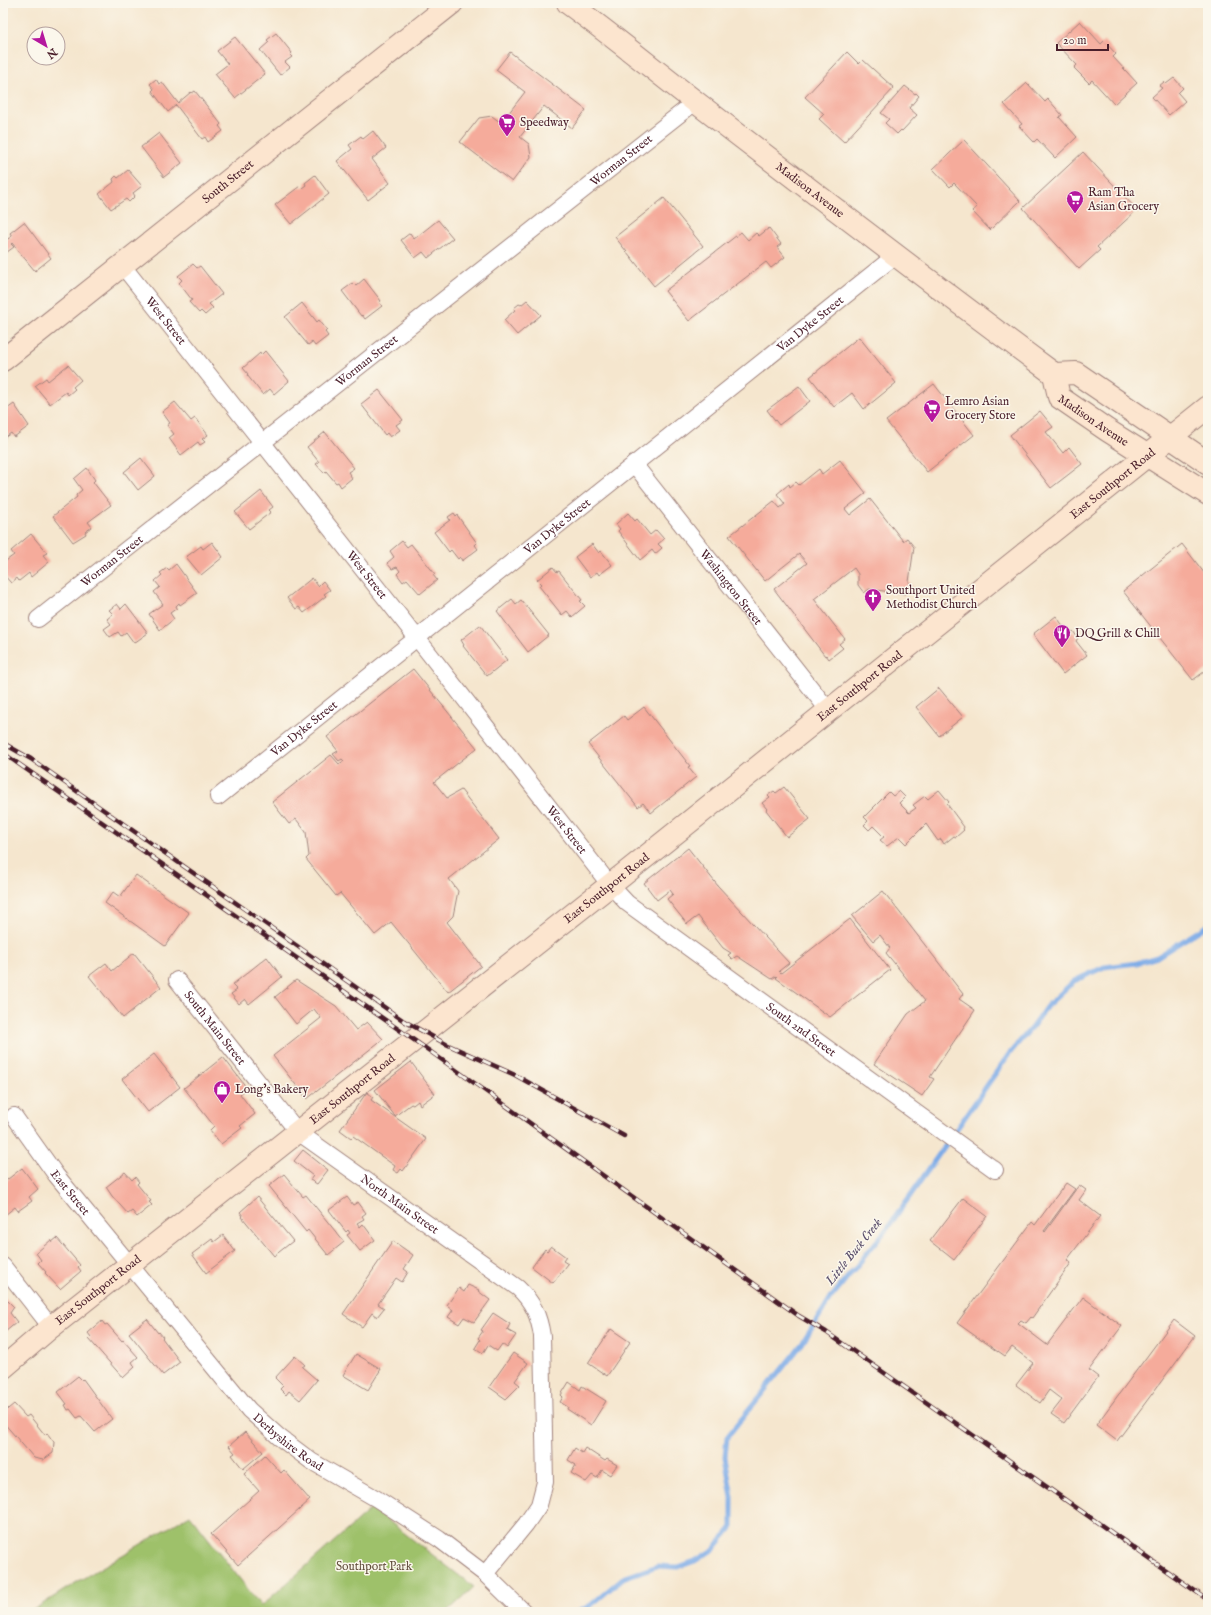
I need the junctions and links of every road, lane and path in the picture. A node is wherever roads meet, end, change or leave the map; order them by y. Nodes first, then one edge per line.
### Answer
1 (452, 3) edge
2 (568, 3) edge
3 (695, 102) junction
4 (896, 255) junction
5 (122, 265) junction
6 (3, 360) edge
7 (1054, 374) junction
8 (1208, 407) edge
9 (1171, 437) junction
10 (262, 442) junction
11 (1148, 456) junction
12 (1208, 463) edge
13 (634, 464) junction
14 (1208, 494) edge
15 (38, 619) dead end
16 (417, 638) junction
17 (829, 711) junction
18 (218, 797) dead end
19 (610, 885) junction
20 (177, 980) dead end
21 (14, 1116) dead end
22 (298, 1132) junction
23 (995, 1170) dead end
24 (3, 1266) edge
25 (130, 1266) junction
26 (52, 1327) junction
27 (3, 1368) edge
28 (485, 1574) junction
29 (524, 1612) edge

1 - 5 main road, South Street
2 - 3 main road, Madison Avenue
3 - 4 main road, Madison Avenue
3 - 10 street, Worman Street
4 - 7 main road, Madison Avenue
4 - 13 street, Van Dyke Street
5 - 6 main road, South Street
5 - 10 street, West Street
7 - 9 main road, Madison Avenue
7 - 11 main road, Madison Avenue
8 - 9 main road, East Southport Road
9 - 11 main road, East Southport Road
9 - 12 main road, Madison Avenue
10 - 15 street, Worman Street
10 - 16 street, West Street
11 - 14 main road, Madison Avenue
11 - 17 main road, East Southport Road
13 - 16 street, Van Dyke Street
13 - 17 street, Washington Street
16 - 18 street, Van Dyke Street
16 - 19 street, West Street
17 - 19 main road, East Southport Road
19 - 22 main road, East Southport Road
19 - 23 street, South 2nd Street
20 - 22 street, South Main Street
21 - 25 street, East Street
22 - 25 main road, East Southport Road
22 - 28 street, North Main Street
24 - 26 street
25 - 26 main road, East Southport Road
25 - 28 street, Derbyshire Road
26 - 27 main road, East Southport Road
28 - 29 street, Derbyshire Road

